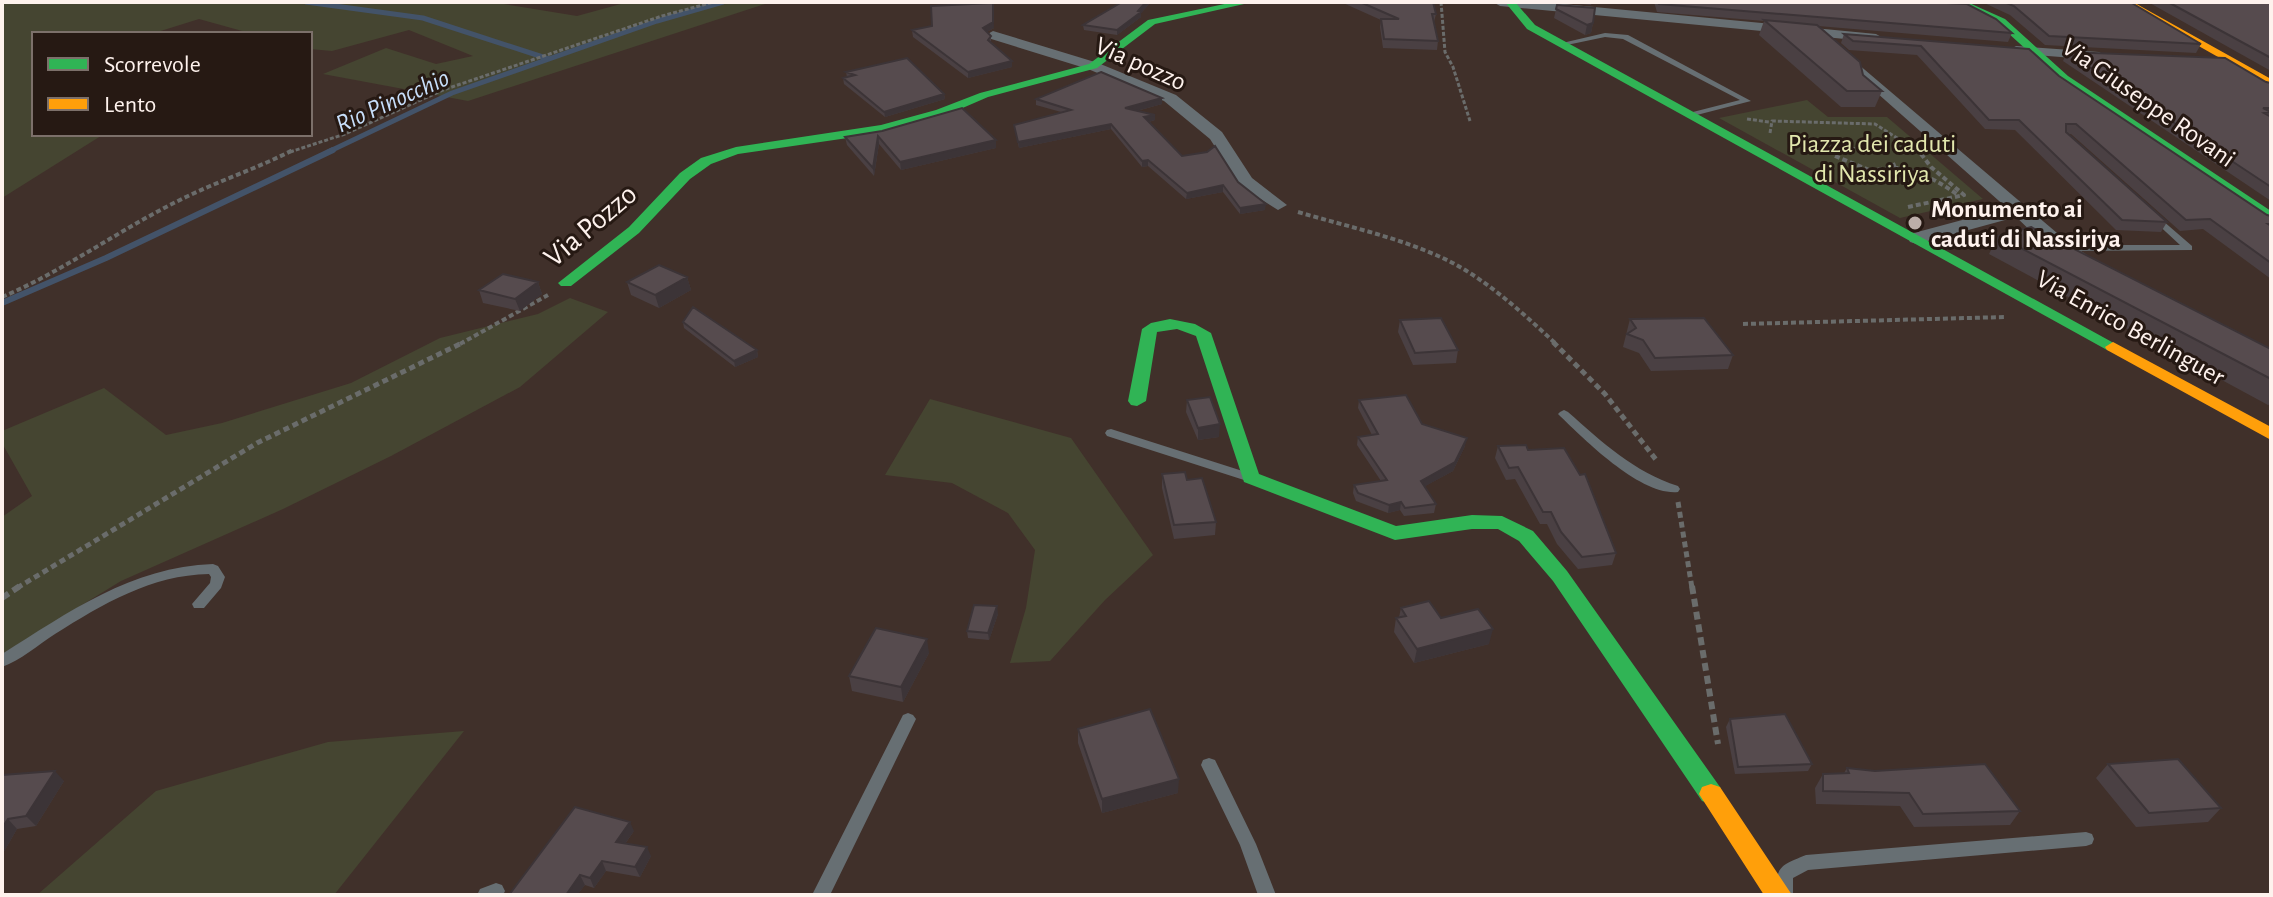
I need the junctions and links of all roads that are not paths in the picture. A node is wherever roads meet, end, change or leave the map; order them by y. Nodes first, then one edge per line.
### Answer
1 (1248, 2) edge
2 (1500, 2) edge
3 (1511, 2) edge
4 (2126, 2) edge
5 (1963, 6) edge
6 (1818, 34) junction
7 (993, 35) edge
8 (1894, 40) edge
9 (1562, 44) junction
10 (2002, 49) edge
11 (2032, 51) junction
12 (2107, 57) edge
13 (2199, 60) edge
14 (2230, 61) junction
15 (1093, 66) junction
16 (2271, 84) edge
17 (1692, 115) junction
18 (1278, 205) dead end
19 (2145, 208) edge
20 (2020, 210) junction
21 (2271, 217) edge
22 (1917, 238) junction
23 (2063, 248) junction
24 (2104, 269) edge
25 (566, 283) road end
26 (1137, 401) dead end
27 (1564, 414) dead end
28 (1111, 433) dead end
29 (2271, 434) edge
30 (1251, 478) junction
31 (1674, 489) dead end
32 (199, 604) dead end
33 (2, 661) edge
34 (908, 719) dead end
35 (1209, 765) dead end
36 (2086, 839) dead end
37 (821, 895) edge
38 (1267, 895) edge
39 (1781, 895) edge

1 - 15 street, Via Pozzo
2 - 3 street
3 - 6 street
3 - 9 street, Via Enrico Berlinguer
4 - 14 street
5 - 11 street, Via Giuseppe Rovani
6 - 8 street
6 - 20 street
7 - 15 street, Via pozzo
9 - 17 street, Via Enrico Berlinguer
9 - 17 lane
10 - 11 street
11 - 12 street
11 - 21 street, Via Giuseppe Rovani
13 - 14 street
14 - 16 street
15 - 18 street, Via pozzo
15 - 25 street, Via Pozzo
17 - 22 street, Via Enrico Berlinguer
19 - 23 lane
20 - 22 street
20 - 23 street
22 - 29 street, Via Enrico Berlinguer
23 - 24 street
26 - 30 street
27 - 31 lane
28 - 30 lane
30 - 39 street
32 - 33 lane
34 - 37 lane
35 - 38 lane
36 - 39 lane

